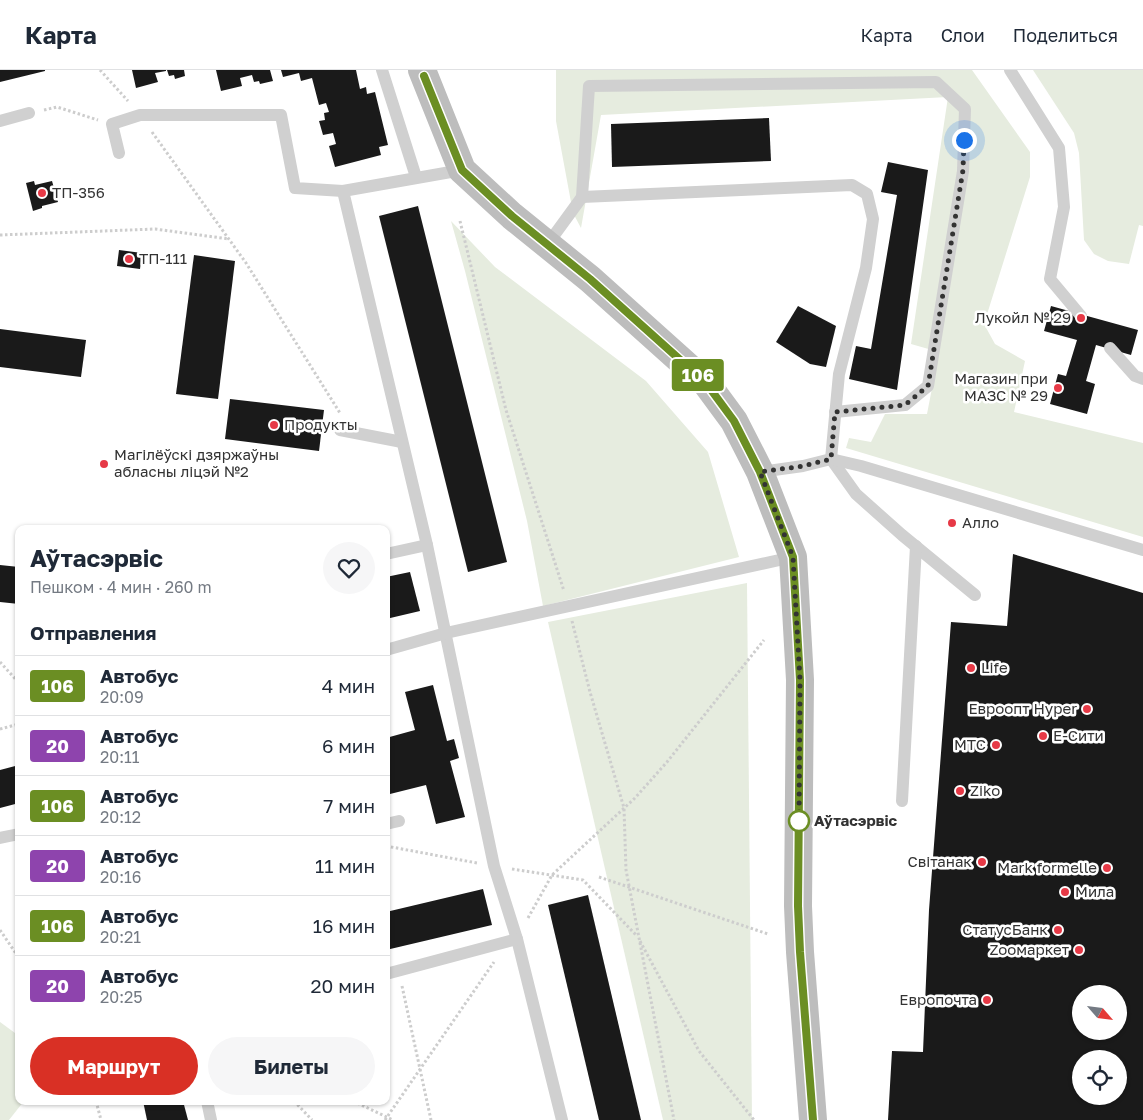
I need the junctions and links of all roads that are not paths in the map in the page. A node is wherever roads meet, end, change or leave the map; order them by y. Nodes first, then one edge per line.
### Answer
1 (382, 70) edge
2 (1010, 70) edge
3 (424, 72) edge
4 (29, 113) road end
5 (0, 121) edge
6 (119, 153) dead end
7 (462, 170) junction
8 (416, 177) junction
9 (343, 191) junction
10 (582, 197) junction
11 (547, 245) junction
12 (1081, 316) dead end
13 (1110, 348) dead end
14 (1143, 379) edge
15 (835, 412) junction
16 (346, 431) road end
17 (402, 442) junction
18 (831, 459) junction
19 (760, 472) junction
20 (427, 545) junction
21 (916, 546) junction
22 (1143, 550) edge
23 (390, 553) edge
24 (793, 557) junction
25 (975, 595) dead end
26 (446, 634) junction
27 (390, 649) edge
28 (902, 801) dead end
29 (399, 822) dead end
30 (390, 823) edge
31 (15, 835) edge
32 (0, 838) edge
33 (517, 938) junction
34 (392, 972) edge
35 (207, 1105) edge
36 (211, 1120) edge
37 (562, 1120) edge
38 (813, 1120) edge

1 - 8 lane
2 - 12 lane
3 - 7 main road
4 - 5 lane
6 - 9 lane
7 - 8 lane
7 - 11 main road
8 - 9 lane
9 - 17 lane
10 - 11 lane
10 - 15 lane
10 - 15 lane
11 - 19 main road
13 - 14 lane
15 - 18 lane
16 - 17 lane
17 - 20 lane
18 - 19 lane
18 - 21 lane
18 - 22 lane
19 - 24 main road
20 - 23 lane
20 - 26 lane
21 - 25 lane
21 - 28 lane
24 - 26 lane
24 - 38 main road
26 - 27 lane
26 - 33 lane
29 - 30 lane
31 - 32 lane
33 - 34 lane
33 - 37 lane
35 - 36 lane

